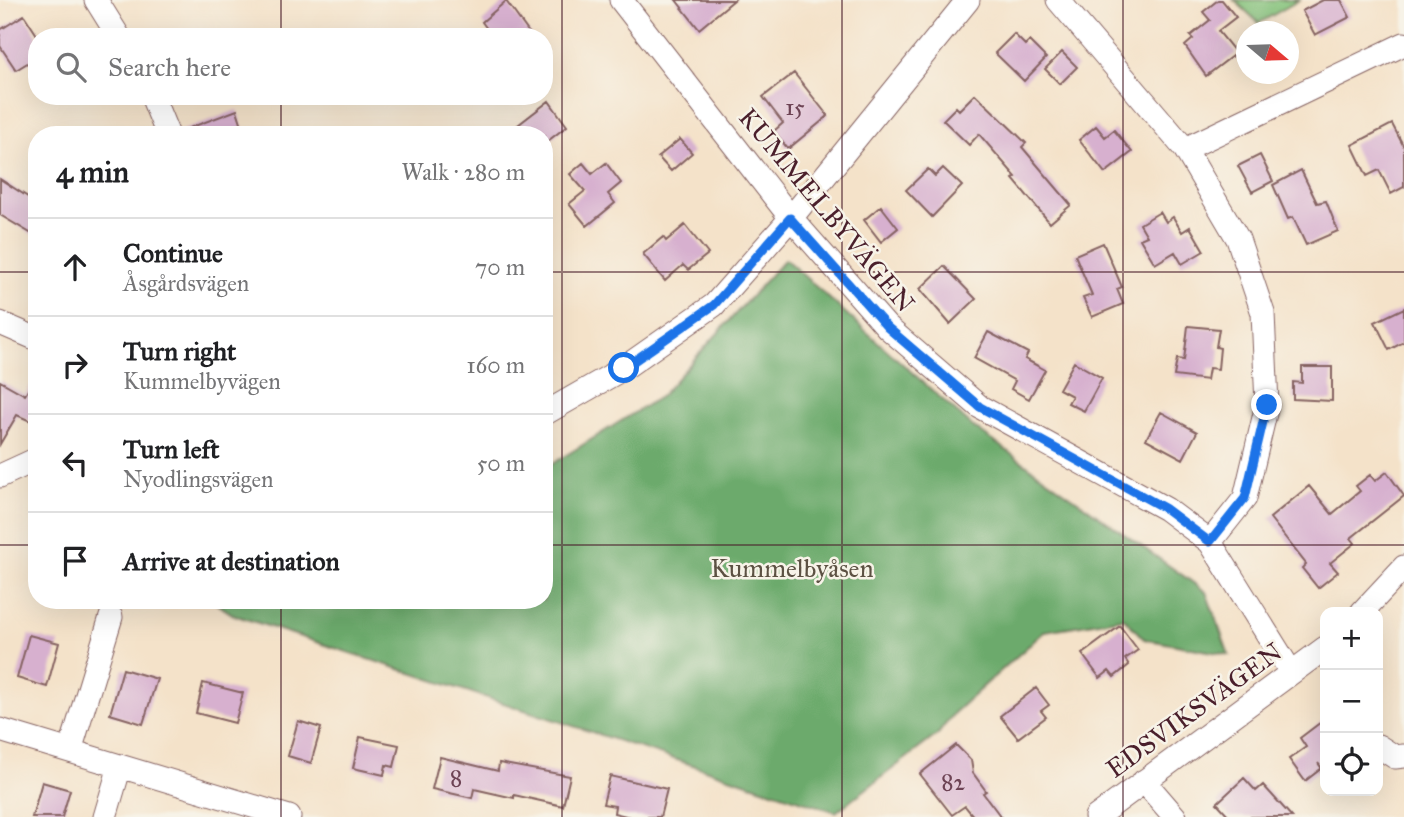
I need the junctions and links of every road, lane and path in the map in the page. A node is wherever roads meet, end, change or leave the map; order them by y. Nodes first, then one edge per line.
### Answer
1 (96, 0) edge
2 (621, 0) edge
3 (968, 0) edge
4 (1058, 0) edge
5 (113, 28) edge
6 (1404, 44) edge
7 (156, 105) edge
8 (165, 126) edge
9 (1185, 149) junction
10 (790, 218) junction
11 (0, 323) edge
12 (28, 335) edge
13 (553, 409) edge
14 (28, 463) edge
15 (0, 476) edge
16 (1210, 542) junction
17 (1404, 567) edge
18 (1367, 607) edge
19 (111, 617) dead end
20 (1320, 658) edge
21 (1291, 672) junction
22 (0, 730) edge
23 (1383, 749) edge
24 (70, 751) junction
25 (1404, 756) edge
26 (120, 766) junction
27 (1144, 781) junction
28 (105, 817) edge
29 (289, 817) edge
30 (1096, 817) edge
31 (1175, 817) edge

1 - 5 street
2 - 10 street, KUMMELBYVÄGEN
3 - 10 street
4 - 9 street
6 - 9 street
7 - 8 street
9 - 16 street
10 - 13 street
10 - 16 street, KUMMELBYVÄGEN
11 - 12 street
14 - 15 street
16 - 21 street, KUMMELBYVÄGEN
17 - 18 street
19 - 24 street
20 - 21 street, EDSVIKSVÄGEN
21 - 27 street, EDSVIKSVÄGEN
22 - 24 street
23 - 25 street
24 - 26 street
26 - 28 street
26 - 29 street
27 - 30 street, EDSVIKSVÄGEN
27 - 31 street

